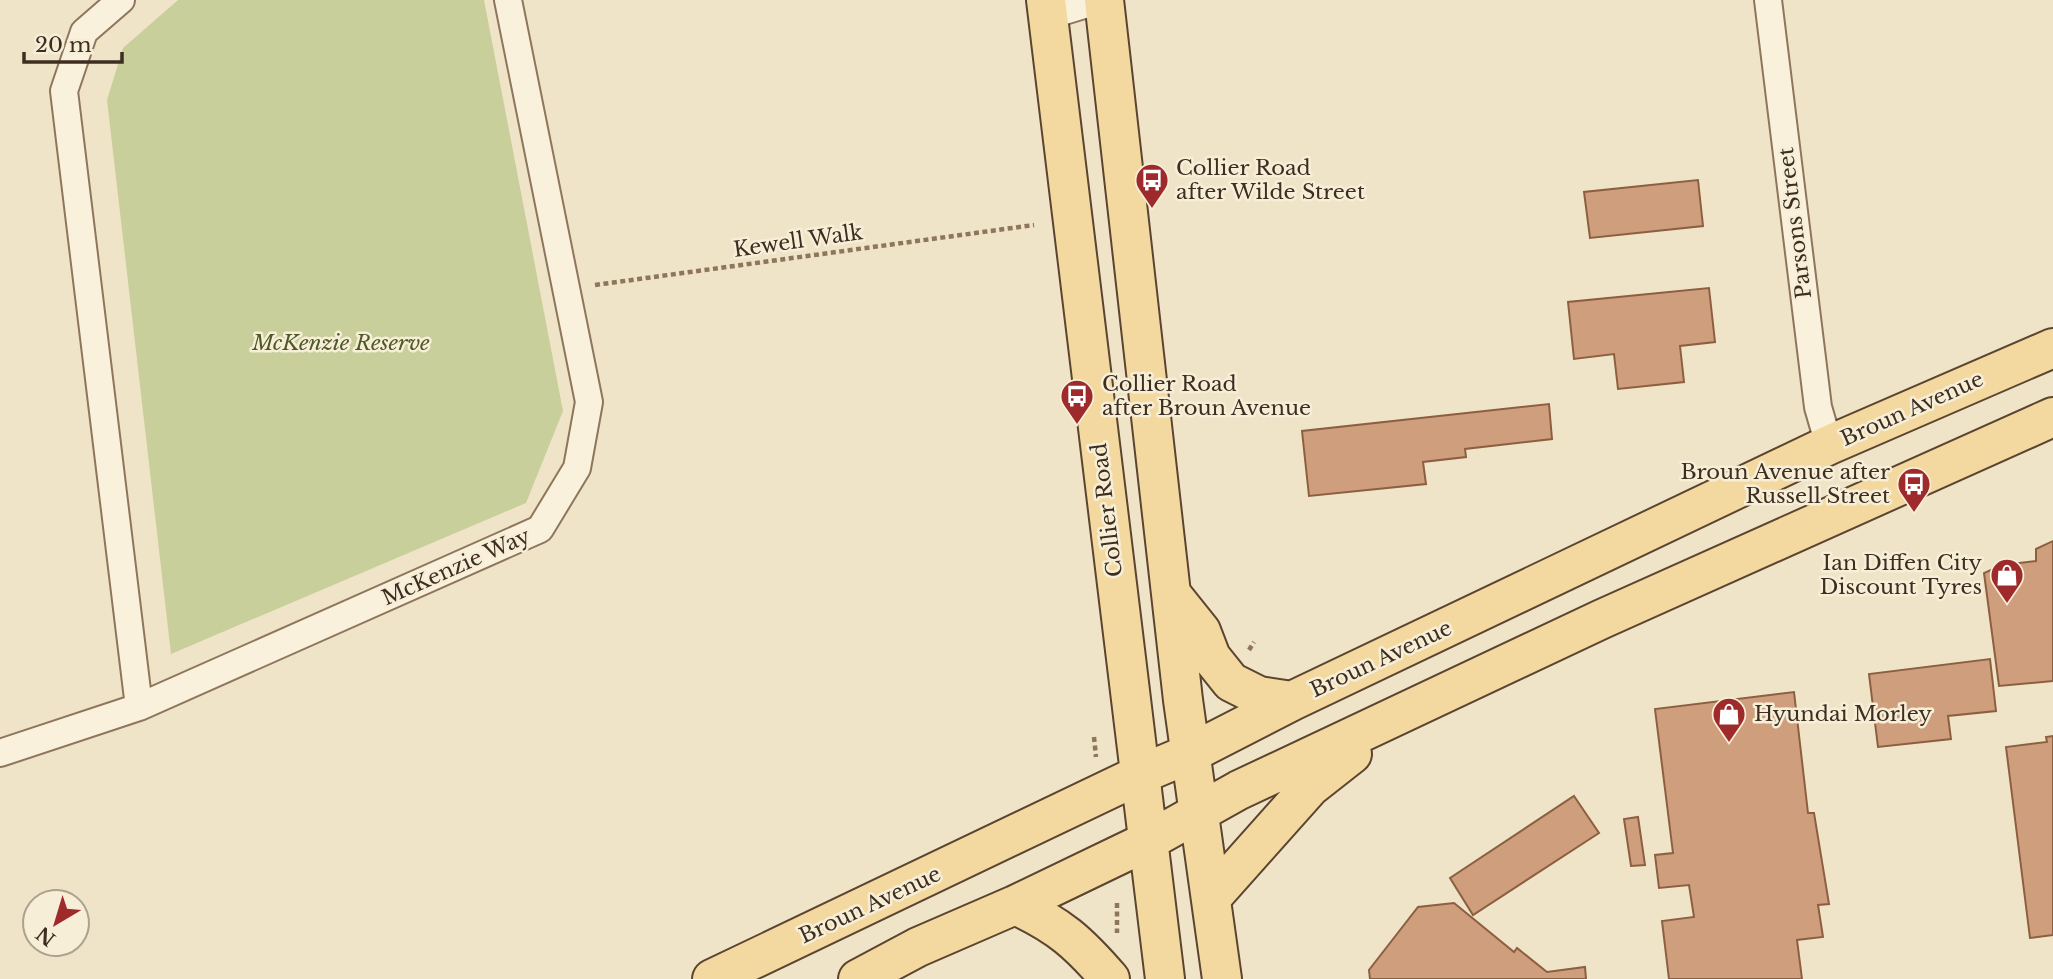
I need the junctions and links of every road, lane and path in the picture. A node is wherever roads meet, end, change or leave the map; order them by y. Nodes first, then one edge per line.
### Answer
1 (121, 0) edge
2 (508, 0) edge
3 (1102, 0) edge
4 (1768, 0) edge
5 (1047, 8) edge
6 (1034, 225) dead end
7 (566, 289) junction
8 (2053, 348) edge
9 (2053, 417) edge
10 (1829, 445) junction
11 (1172, 595) junction
12 (1292, 701) junction
13 (139, 707) junction
14 (1409, 710) junction
15 (0, 753) edge
16 (1191, 753) junction
17 (1139, 775) junction
18 (1199, 812) junction
19 (1148, 841) junction
20 (1212, 897) junction
21 (1015, 905) junction
22 (712, 979) edge
23 (858, 979) edge
24 (1110, 979) edge
25 (1165, 979) edge
26 (1222, 979) edge

1 - 13 street
2 - 7 street, McKenzie Way
3 - 5 street
3 - 11 main road
4 - 10 street, Parsons Street
5 - 17 main road, Collier Road
6 - 7 path, Kewell Walk
7 - 13 street, McKenzie Way
8 - 10 main road, Broun Avenue
9 - 14 main road
10 - 12 main road, Broun Avenue
11 - 12 main road
11 - 16 main road
12 - 16 main road, Broun Avenue
13 - 15 street, McKenzie Way
14 - 18 main road
14 - 20 main road
16 - 17 main road, Broun Avenue
16 - 18 main road
17 - 19 main road, Collier Road
17 - 22 main road, Broun Avenue
18 - 19 main road
18 - 20 main road
19 - 21 main road
19 - 25 main road, Collier Road
20 - 26 main road
21 - 23 main road
21 - 24 main road

